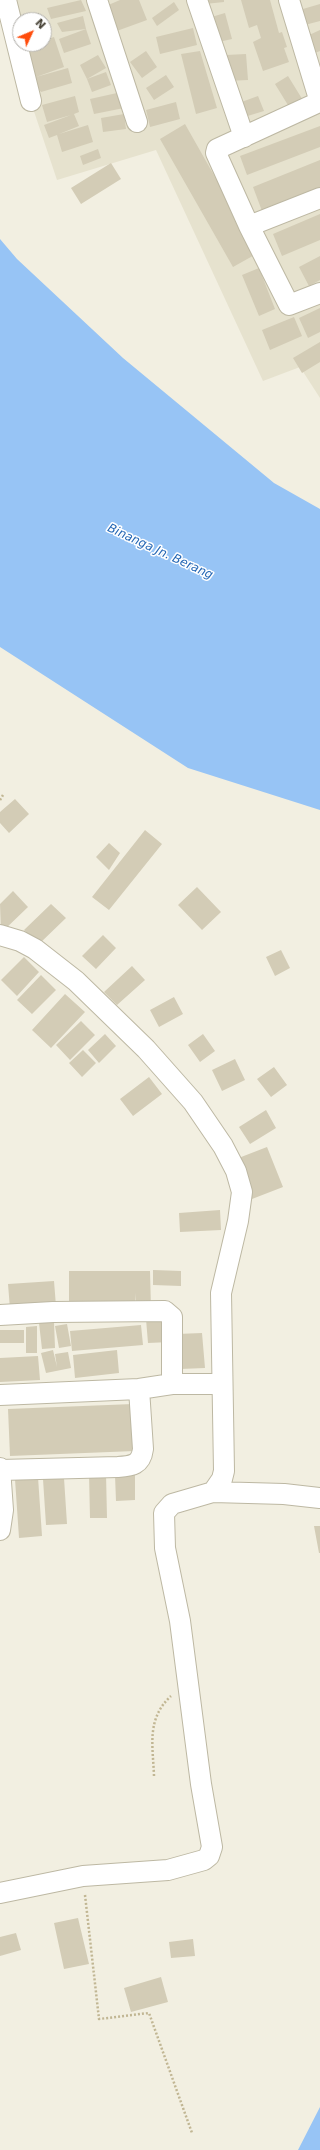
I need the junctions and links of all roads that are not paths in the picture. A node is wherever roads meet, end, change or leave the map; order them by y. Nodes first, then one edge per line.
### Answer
1 (6, 0) edge
2 (97, 0) edge
3 (197, 0) edge
4 (289, 0) edge
5 (31, 101) dead end
6 (320, 102) edge
7 (137, 122) dead end
8 (244, 137) junction
9 (320, 198) edge
10 (249, 226) junction
11 (320, 293) edge
12 (0, 935) edge
13 (0, 1315) edge
14 (172, 1384) junction
15 (222, 1384) junction
16 (139, 1389) junction
17 (0, 1395) edge
18 (0, 1469) edge
19 (213, 1492) junction
20 (320, 1498) edge
21 (2, 1511) edge
22 (0, 1530) edge
23 (0, 1893) edge

1 - 5 street
2 - 7 street
3 - 8 street
4 - 6 street
6 - 8 street
8 - 10 street
9 - 10 street
10 - 11 street
12 - 15 street
13 - 14 street
14 - 15 street
14 - 16 street
15 - 19 street
16 - 17 street
16 - 18 street
18 - 21 street
19 - 20 street
19 - 23 street
21 - 22 street

